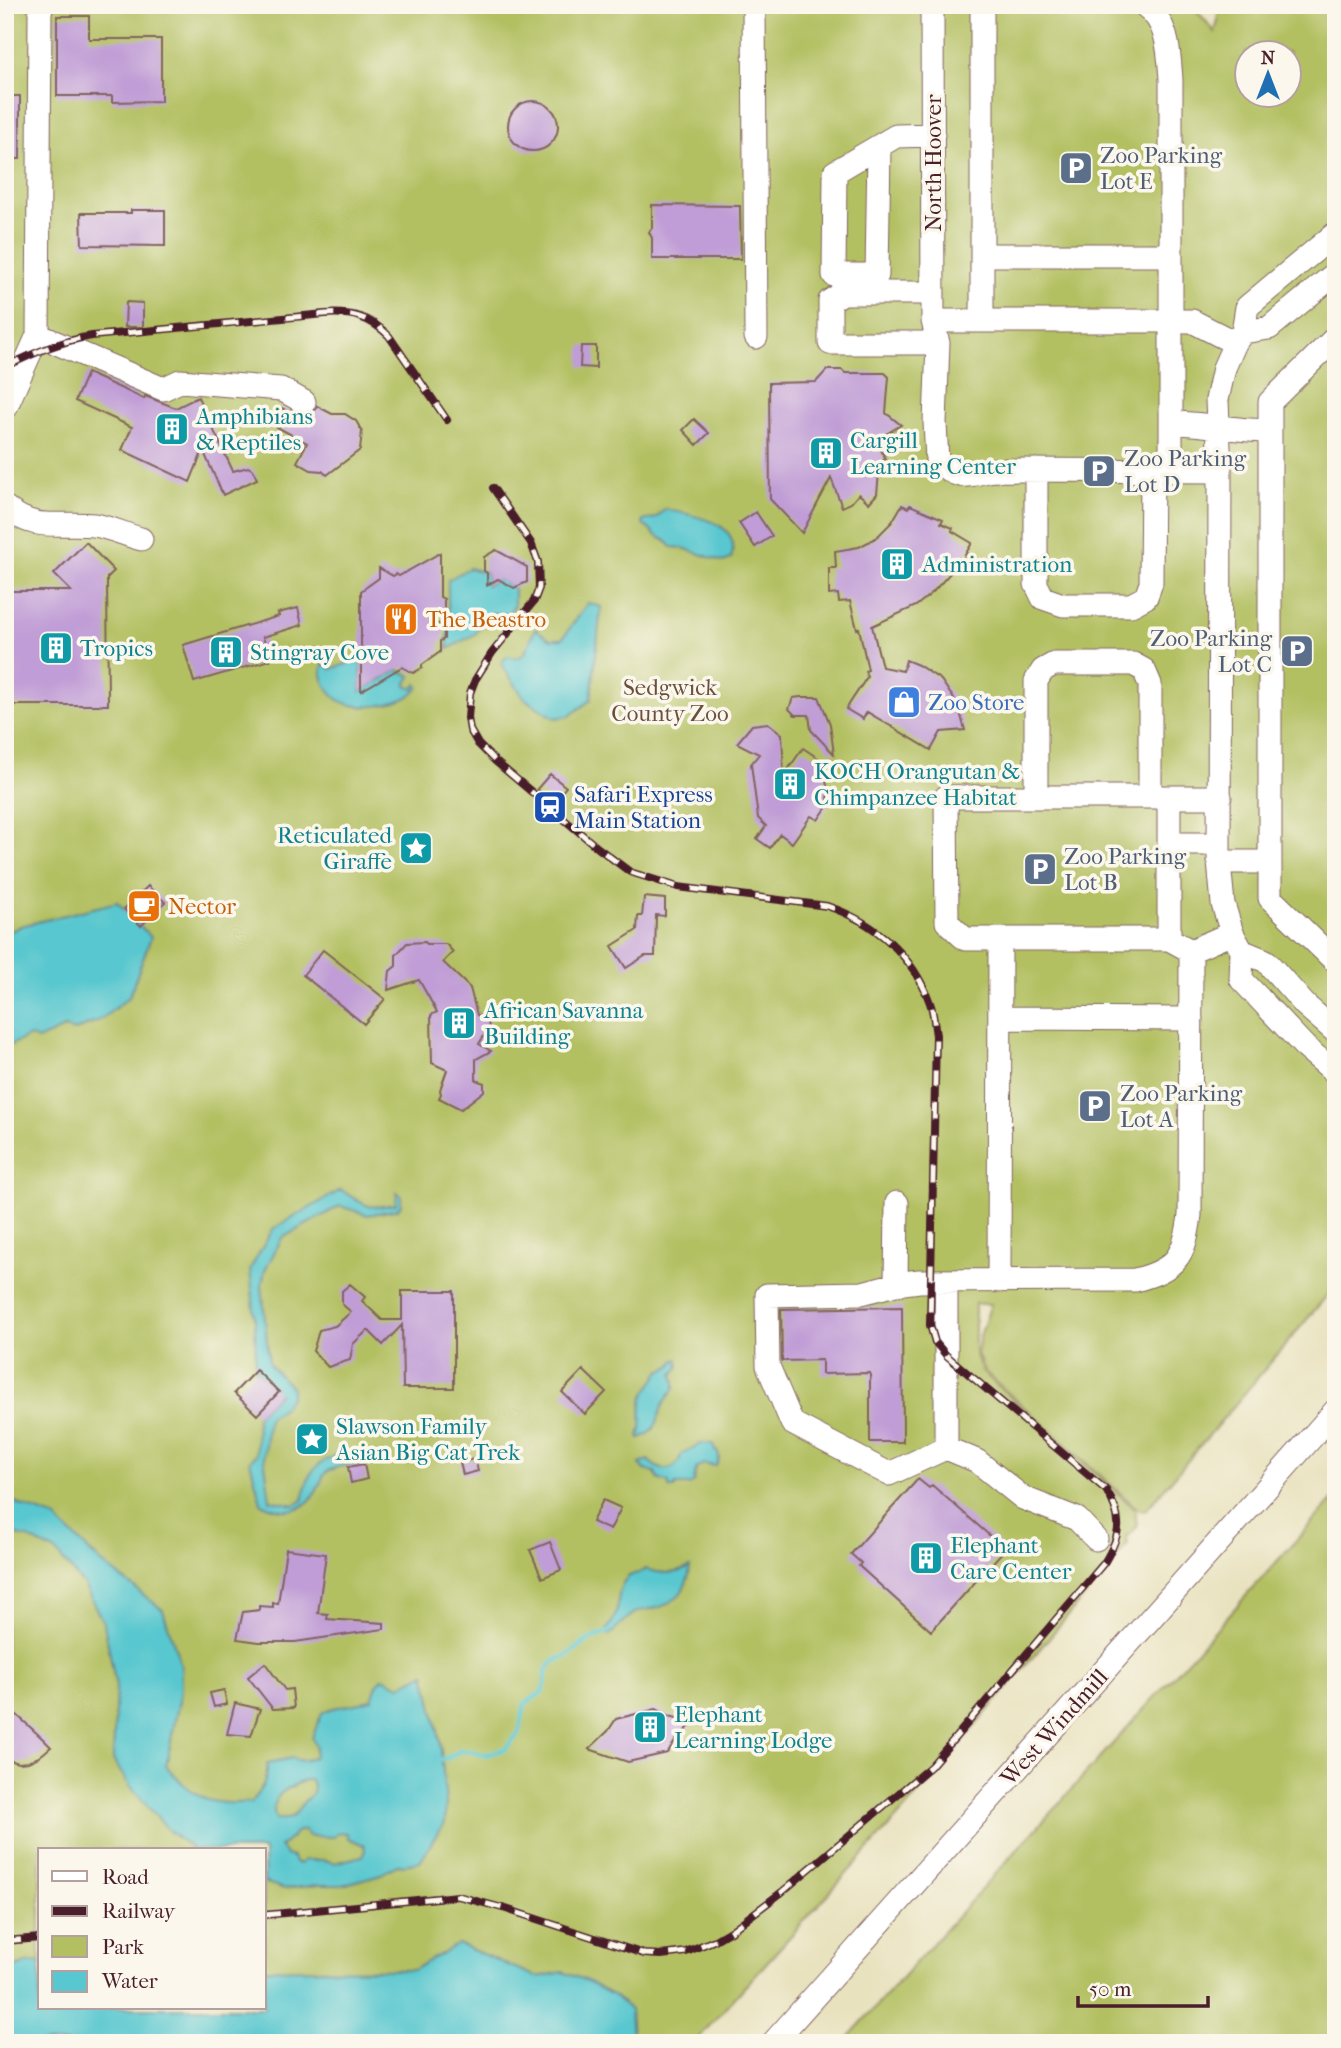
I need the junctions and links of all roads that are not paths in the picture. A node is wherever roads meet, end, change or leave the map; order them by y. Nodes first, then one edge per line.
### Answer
1 (43, 5) edge
2 (754, 5) edge
3 (932, 5) edge
4 (982, 5) edge
5 (1144, 5) edge
6 (933, 135) junction
7 (879, 147) junction
8 (1336, 233) edge
9 (982, 255) junction
10 (1171, 255) junction
11 (1336, 273) edge
12 (855, 284) junction
13 (933, 293) junction
14 (982, 321) junction
15 (1171, 321) junction
16 (935, 332) junction
17 (38, 335) junction
18 (756, 337) dead end
19 (1336, 337) edge
20 (1239, 338) junction
21 (304, 402) dead end
22 (5, 409) edge
23 (1171, 423) junction
24 (1219, 427) junction
25 (1270, 431) junction
26 (1036, 470) junction
27 (1161, 471) junction
28 (1220, 471) junction
29 (5, 508) edge
30 (141, 539) dead end
31 (1036, 797) junction
32 (1159, 797) junction
33 (1220, 797) junction
34 (1169, 844) junction
35 (1219, 853) junction
36 (1270, 862) junction
37 (1000, 939) junction
38 (1169, 939) junction
39 (1237, 942) junction
40 (1191, 951) junction
41 (1336, 958) edge
42 (1000, 1018) junction
43 (1191, 1019) junction
44 (1336, 1031) edge
45 (1336, 1073) edge
46 (897, 1203) dead end
47 (946, 1281) junction
48 (999, 1281) junction
49 (896, 1284) junction
50 (1336, 1410) edge
51 (946, 1448) junction
52 (1096, 1539) dead end
53 (773, 2043) edge

1 - 17 street
2 - 18 street
3 - 6 street, North Hoover
4 - 9 street
5 - 10 street
6 - 7 street
6 - 13 street, North Hoover
7 - 12 street
7 - 12 street
8 - 20 street
9 - 10 street
9 - 14 street
10 - 15 street
11 - 20 street
12 - 13 street
12 - 16 street
13 - 16 street, North Hoover
14 - 15 street
14 - 16 street
15 - 20 street
15 - 23 street
16 - 26 street, North Hoover
17 - 21 street
17 - 22 street
19 - 25 street
20 - 24 street
23 - 24 street
23 - 27 street
24 - 25 street
24 - 28 street
25 - 36 street
26 - 27 street
26 - 27 street
27 - 28 street
28 - 33 street
29 - 30 street
31 - 32 street
31 - 32 street
31 - 37 street
32 - 33 street
32 - 34 street
33 - 35 street
34 - 35 street
34 - 38 street
35 - 36 street
35 - 39 street
36 - 41 street
37 - 38 street
37 - 42 street
38 - 40 street
39 - 40 street
39 - 44 street
39 - 45 street
40 - 43 street
42 - 43 street
42 - 48 street
43 - 48 street
46 - 49 street
47 - 48 street
47 - 49 street
47 - 51 street
49 - 51 street
50 - 53 street, West Windmill
51 - 52 street

